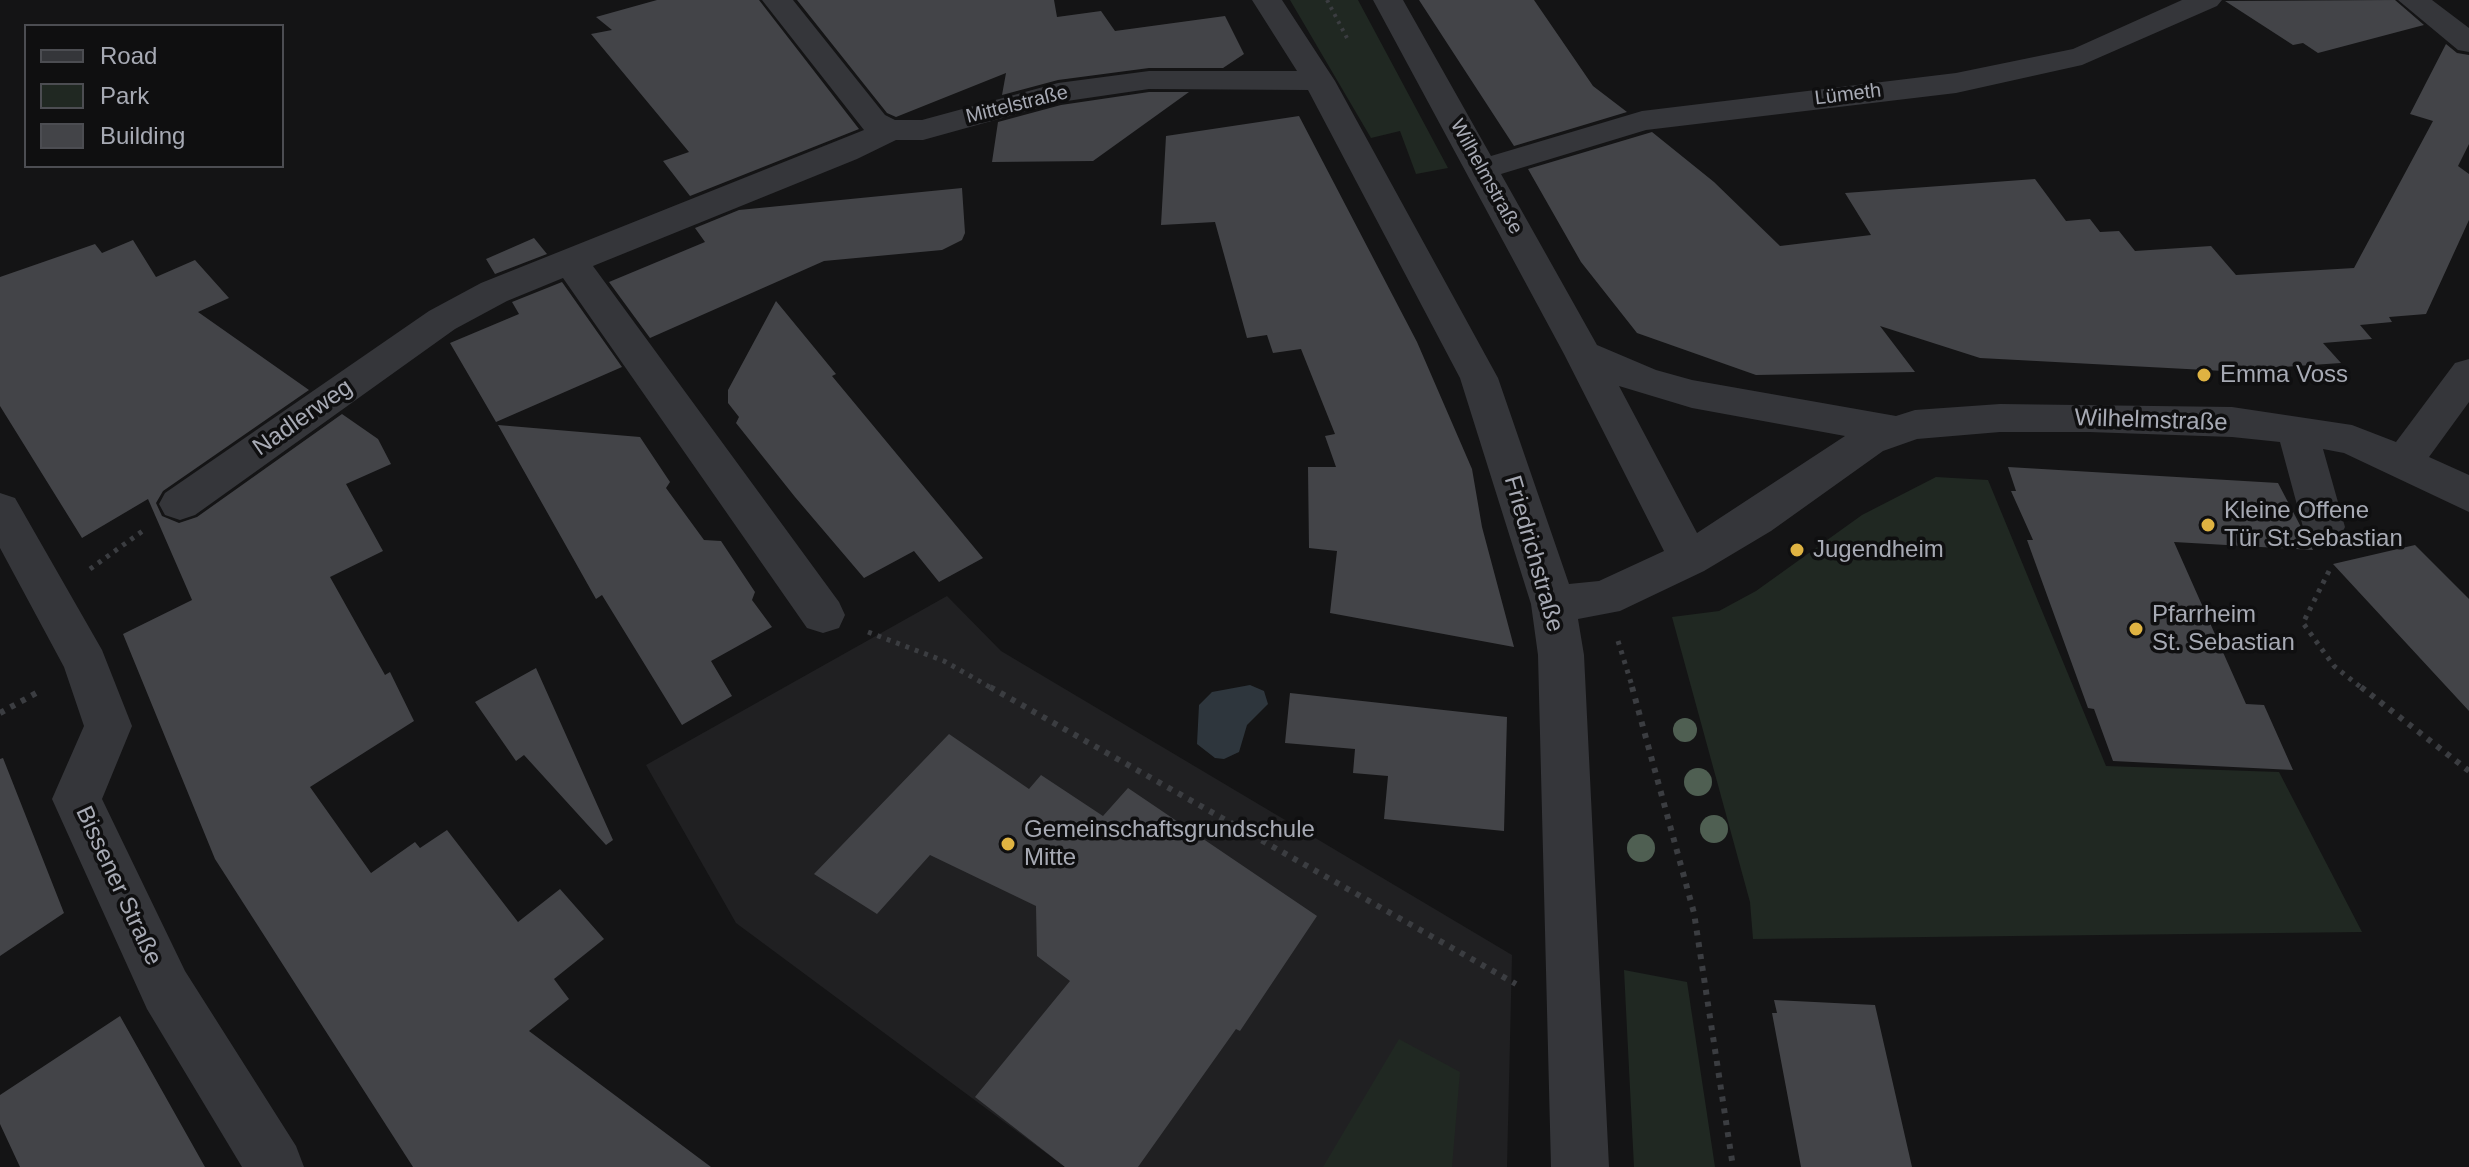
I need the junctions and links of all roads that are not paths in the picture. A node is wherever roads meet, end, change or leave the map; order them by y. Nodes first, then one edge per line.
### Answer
1 (777, 0) edge
2 (1267, 0) edge
3 (1388, 0) edge
4 (2207, 0) edge
5 (2413, 0) edge
6 (2469, 43) edge
7 (1319, 81) junction
8 (890, 130) junction
9 (1483, 169) junction
10 (571, 262) junction
11 (1583, 354) junction
12 (2469, 373) edge
13 (2297, 429) junction
14 (1893, 430) junction
15 (2404, 461) junction
16 (2463, 481) edge
17 (180, 504) road end
18 (0, 509) edge
19 (2324, 527) road end
20 (1689, 559) junction
21 (1553, 604) junction
22 (823, 615) road end
23 (275, 1167) edge
24 (1580, 1167) edge

1 - 8 street
2 - 7 street, Friedrichstraße
3 - 9 street, Wilhelmstraße
4 - 9 street, Lümeth
5 - 6 street
7 - 8 street, Mittelstraße
7 - 21 street, Friedrichstraße
8 - 10 street, Nadlerweg
9 - 11 street, Wilhelmstraße
10 - 17 street, Nadlerweg
10 - 22 street
11 - 14 street, Wilhelmstraße
11 - 20 street, Wilhelmstraße
12 - 15 street
13 - 14 street, Wilhelmstraße
13 - 15 street, Wilhelmstraße
13 - 19 street
14 - 20 street, Wilhelmstraße
15 - 16 street, Wilhelmstraße
18 - 23 street, Bissener Straße
20 - 21 street, Wilhelmstraße
21 - 24 street, Friedrichstraße

